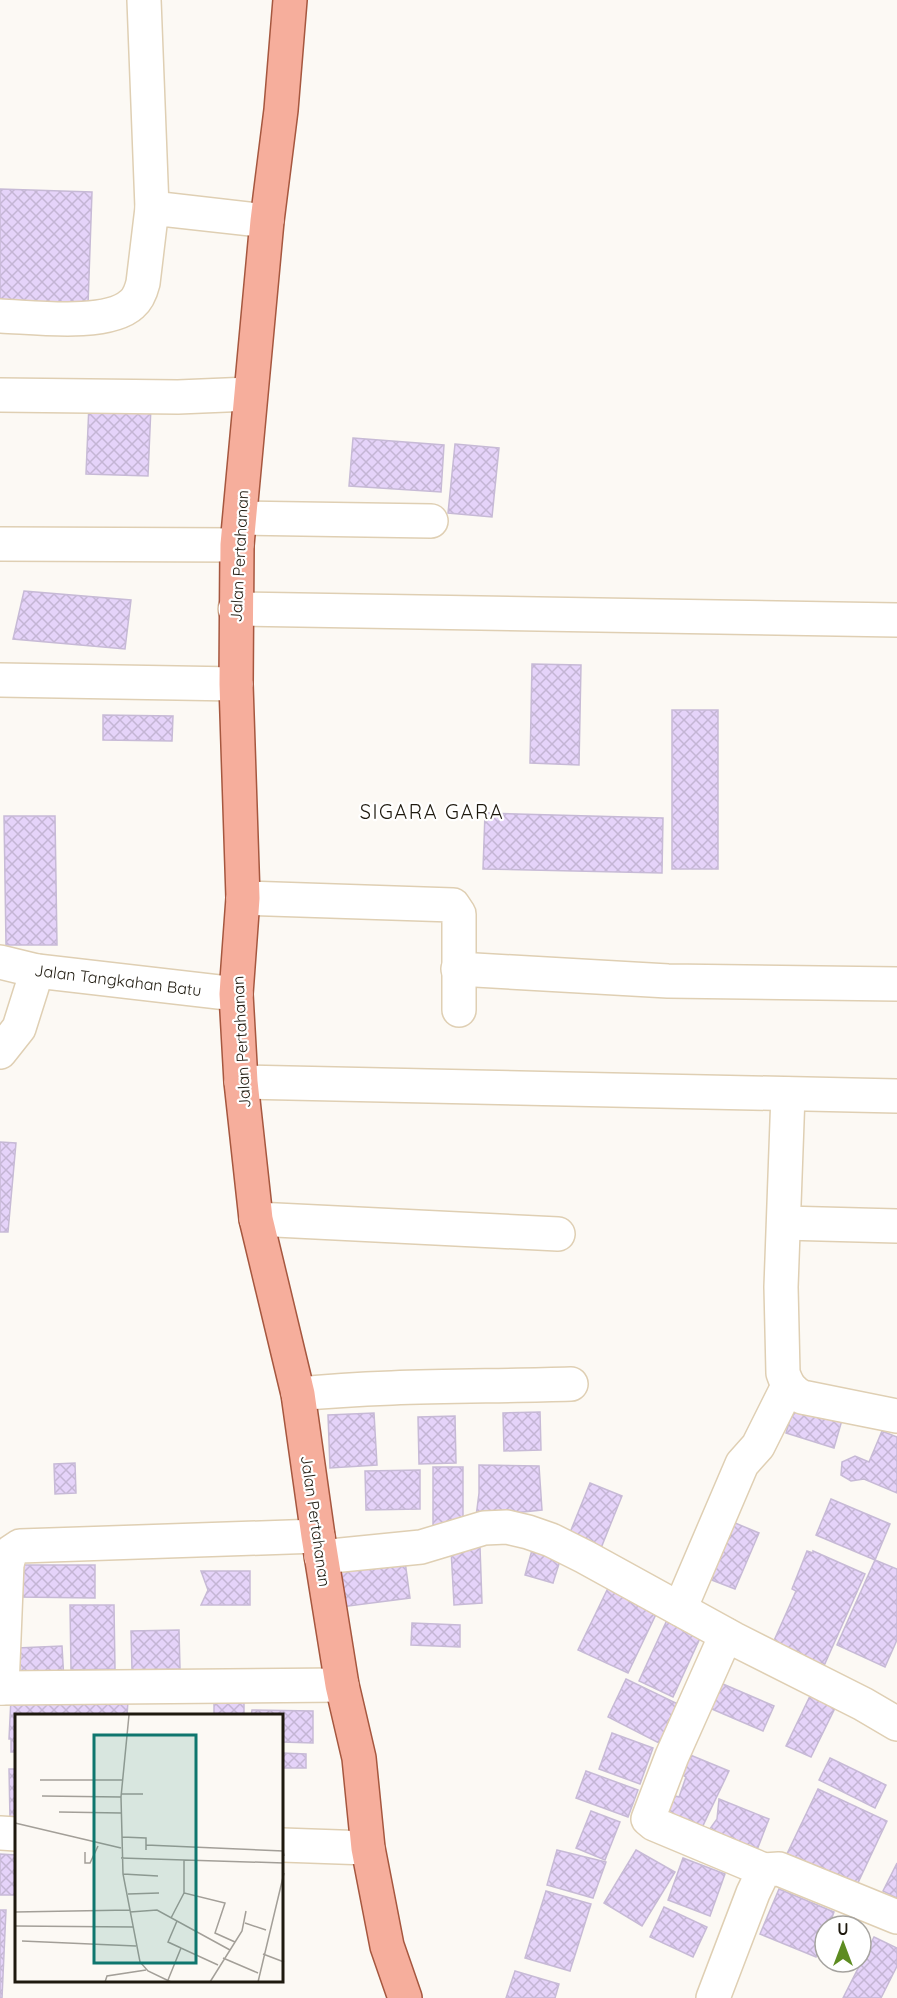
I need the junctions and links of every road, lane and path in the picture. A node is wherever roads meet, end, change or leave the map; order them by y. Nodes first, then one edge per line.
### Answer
1 (144, 0) edge
2 (290, 0) edge
3 (152, 208) junction
4 (267, 221) junction
5 (0, 316) edge
6 (250, 394) junction
7 (0, 395) edge
8 (431, 521) dead end
9 (239, 531) junction
10 (0, 544) edge
11 (235, 609) junction
12 (897, 620) edge
13 (0, 680) edge
14 (236, 684) junction
15 (243, 898) junction
16 (0, 962) edge
17 (458, 969) junction
18 (37, 971) junction
19 (897, 984) edge
20 (236, 994) junction
21 (459, 1010) dead end
22 (0, 1052) edge
23 (241, 1082) junction
24 (788, 1094) junction
25 (897, 1096) edge
26 (256, 1219) junction
27 (784, 1223) junction
28 (897, 1226) edge
29 (558, 1233) dead end
30 (571, 1384) dead end
31 (788, 1386) junction
32 (298, 1394) junction
33 (897, 1416) edge
34 (319, 1546) junction
35 (4, 1563) edge
36 (680, 1609) junction
37 (726, 1635) junction
38 (342, 1685) junction
39 (1, 1688) edge
40 (897, 1724) edge
41 (0, 1833) edge
42 (15, 1834) edge
43 (284, 1845) edge
44 (368, 1848) junction
45 (764, 1870) junction
46 (897, 1917) edge
47 (405, 1998) edge
48 (713, 1998) edge

1 - 3 street
2 - 4 main road, Jalan Pertahanan
3 - 4 street
3 - 5 street
4 - 6 main road, Jalan Pertahanan
6 - 7 street
6 - 9 main road, Jalan Pertahanan
8 - 9 street
9 - 10 street
9 - 11 main road, Jalan Pertahanan
11 - 12 street
11 - 14 main road, Jalan Pertahanan
13 - 14 street
14 - 15 main road, Jalan Pertahanan
15 - 17 street
15 - 20 main road, Jalan Pertahanan
16 - 18 street, Jalan Tangkahan Batu
17 - 19 street
17 - 21 street
18 - 20 street, Jalan Tangkahan Batu
18 - 22 street
20 - 23 main road, Jalan Pertahanan
23 - 24 street
23 - 26 main road, Jalan Pertahanan
24 - 25 street
24 - 27 street
26 - 29 street
26 - 32 main road, Jalan Pertahanan
27 - 28 street
27 - 31 street
30 - 32 street
31 - 33 street
31 - 36 street
32 - 34 main road, Jalan Pertahanan
34 - 35 street
34 - 36 street
34 - 38 main road, Jalan Pertahanan
35 - 39 street
36 - 37 street
37 - 40 street
37 - 45 street
38 - 39 street
38 - 44 main road, Jalan Pertahanan
41 - 42 street
43 - 44 street
44 - 47 main road, Jalan Pertahanan
45 - 46 street
45 - 48 street

